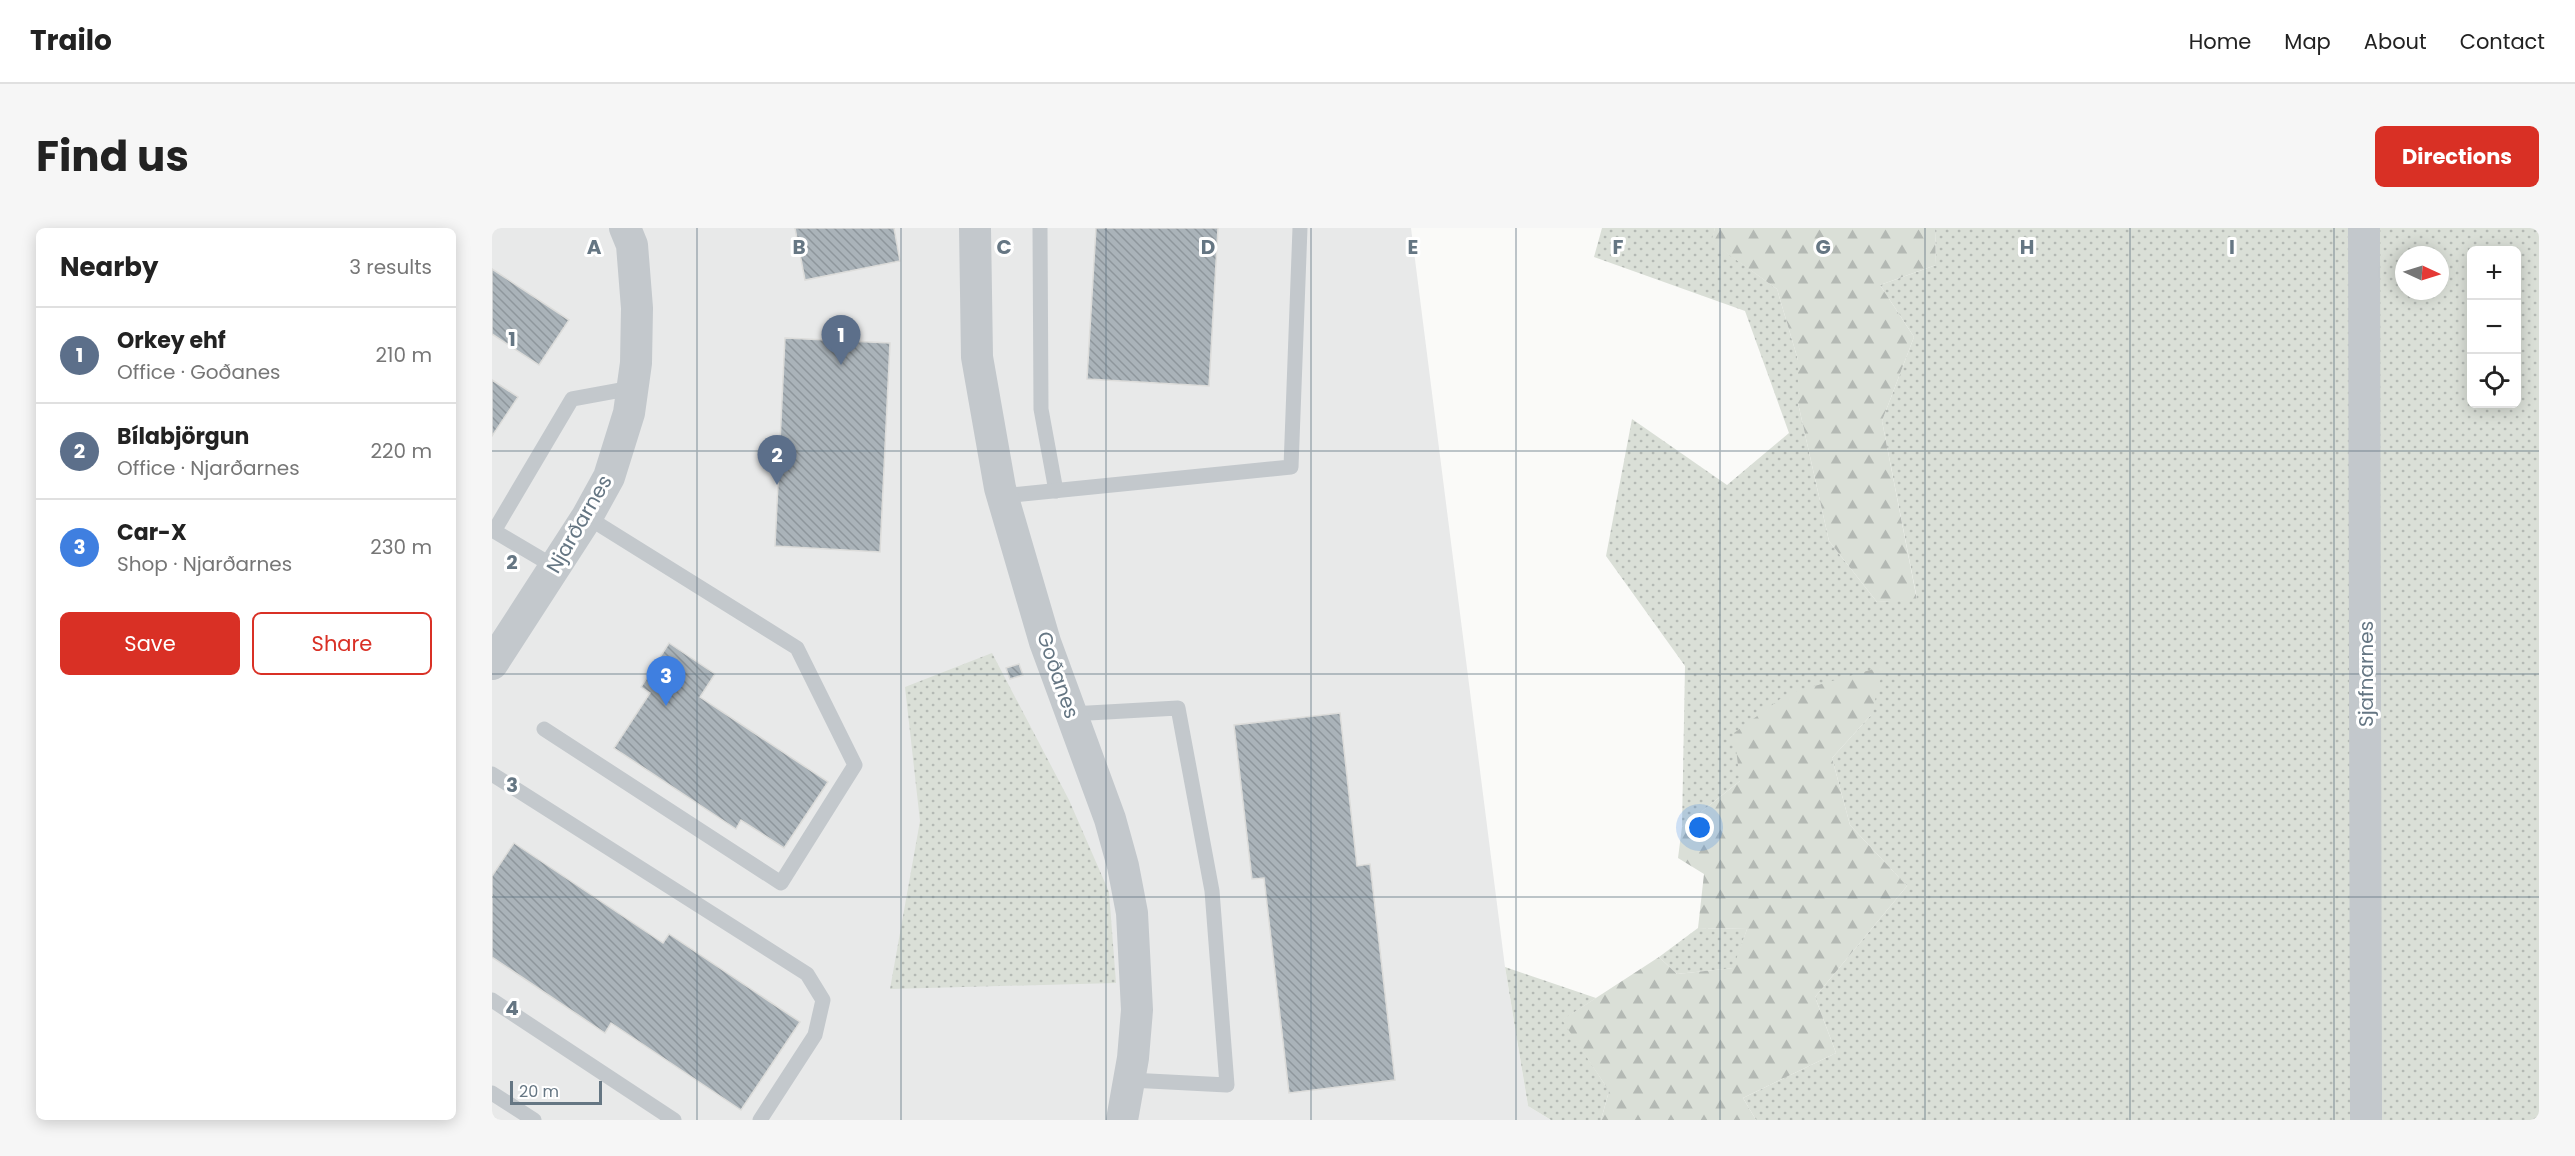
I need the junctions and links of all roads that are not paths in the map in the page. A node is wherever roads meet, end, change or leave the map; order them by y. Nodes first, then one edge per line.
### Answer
1 (625, 228) edge
2 (975, 228) edge
3 (1040, 228) edge
4 (1300, 228) edge
5 (2364, 228) edge
6 (632, 388) junction
7 (1056, 491) junction
8 (1002, 496) junction
9 (587, 517) junction
10 (555, 567) junction
11 (492, 664) edge
12 (1071, 714) junction
13 (544, 729) dead end
14 (492, 774) edge
15 (492, 1000) edge
16 (1130, 1080) junction
17 (492, 1093) edge
18 (534, 1120) edge
19 (674, 1120) edge
20 (760, 1120) edge
21 (1122, 1120) edge
22 (2366, 1120) edge

1 - 6 street, Njarðarnes
2 - 8 street, Goðanes
3 - 7 lane
4 - 7 lane
5 - 22 street, Sjafnarnes
6 - 9 street, Njarðarnes
6 - 10 lane
7 - 8 lane
8 - 12 street, Goðanes
9 - 10 street, Njarðarnes
9 - 13 lane
10 - 11 street, Njarðarnes
12 - 16 street, Goðanes
12 - 16 lane
14 - 20 lane
15 - 19 lane
16 - 21 street, Goðanes
17 - 18 lane

